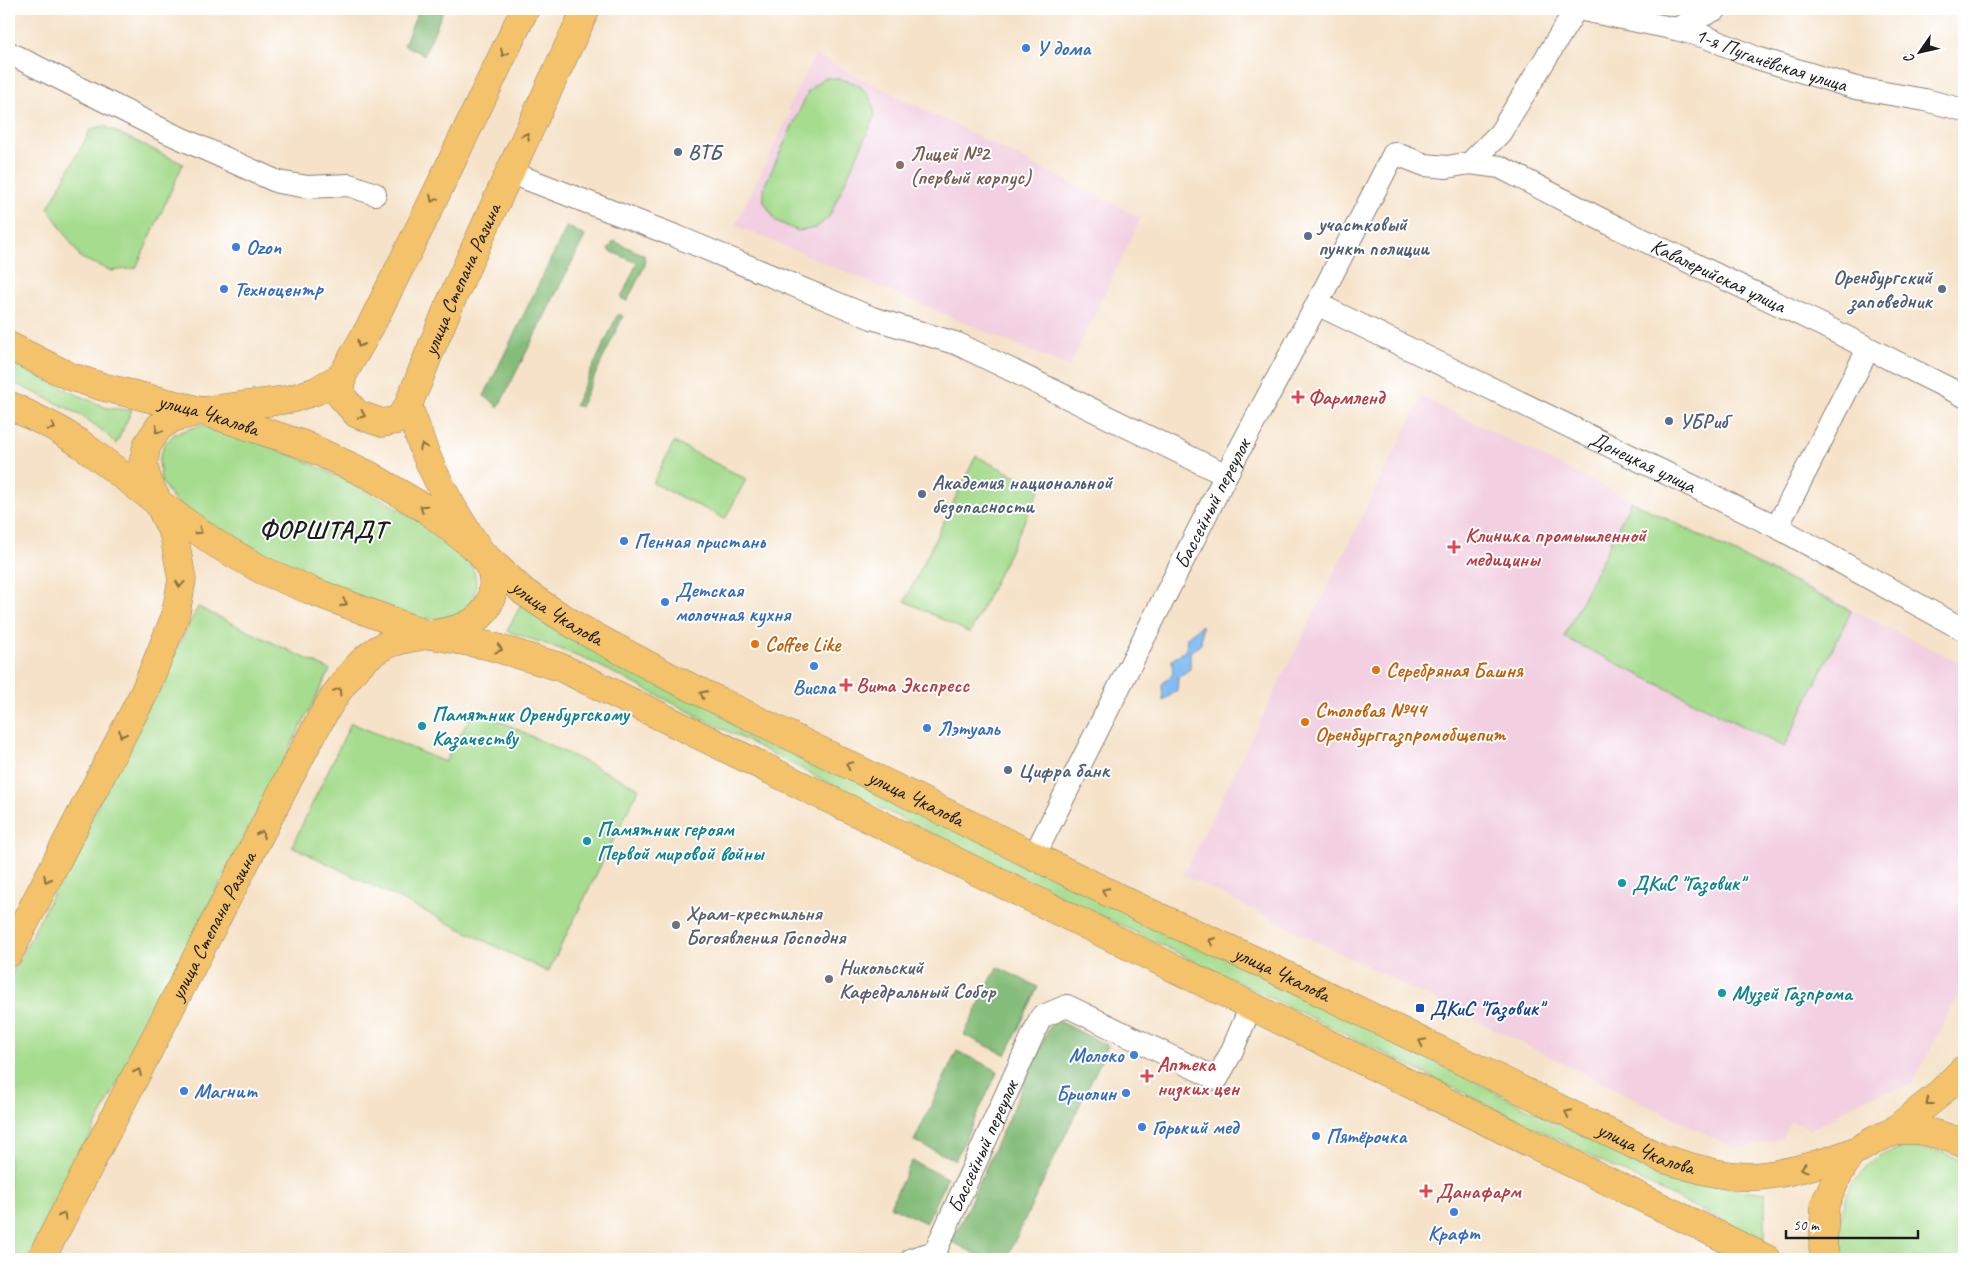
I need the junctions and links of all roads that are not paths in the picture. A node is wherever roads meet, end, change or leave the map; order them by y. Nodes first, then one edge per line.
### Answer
1 (525, 9) edge
2 (586, 9) edge
3 (1577, 9) edge
4 (1716, 9) edge
5 (1676, 29) junction
6 (9, 53) edge
7 (1964, 110) edge
8 (1500, 133) junction
9 (1394, 153) joint
10 (1470, 164) junction
11 (1504, 169) junction
12 (509, 172) junction
13 (375, 194) dead end
14 (1317, 304) junction
15 (9, 346) edge
16 (1868, 349) junction
17 (342, 376) junction
18 (1964, 396) edge
19 (410, 404) junction
20 (9, 405) edge
21 (202, 411) junction
22 (1226, 475) junction
23 (160, 504) junction
24 (1777, 527) junction
25 (479, 551) junction
26 (1964, 630) edge
27 (426, 634) junction
28 (1034, 856) junction
29 (9, 953) edge
30 (1251, 1006) junction
31 (1964, 1069) edge
32 (1891, 1133) junction
33 (1964, 1144) edge
34 (1851, 1153) junction
35 (41, 1259) edge
36 (912, 1259) edge
37 (1767, 1259) edge
38 (1827, 1259) edge

1 -> 17 main road
12 -> 2 main road, улица Степана Разина
3 - 5 street, 1-я Пугачёвская улица
3 - 8 street
4 - 5 street
5 - 7 street, 1-я Пугачёвская улица
6 - 13 street
8 - 10 street
8 - 11 street
9 - 10 street, Кавалерийская улица
9 - 14 street, Бассейный переулок
10 - 11 street, Кавалерийская улица
11 - 16 street, Кавалерийская улица
12 - 19 main road, улица Степана Разина
12 - 22 street
14 - 22 street, Бассейный переулок
14 - 24 street, Донецкая улица
15 - 21 main road, улица Чкалова
16 - 18 street, Кавалерийская улица
16 - 24 street
17 -> 19 main road
17 - 21 main road
25 -> 19 main road
20 -> 23 main road, улица Чкалова
21 -> 23 main road
25 -> 21 main road, улица Чкалова
22 - 28 street, Бассейный переулок
23 -> 27 main road, улица Чкалова
23 -> 29 main road
24 - 26 street, Донецкая улица
25 - 27 main road, улица Степана Разина
28 -> 25 main road, улица Чкалова
27 -> 30 main road, улица Чкалова
35 -> 27 main road, улица Степана Разина
34 -> 28 main road, улица Чкалова
30 - 36 street, Бассейный переулок
30 - 37 main road, улица Чкалова
31 -> 32 main road
32 - 33 main road
32 - 34 main road, улица Чкалова
34 - 38 main road

